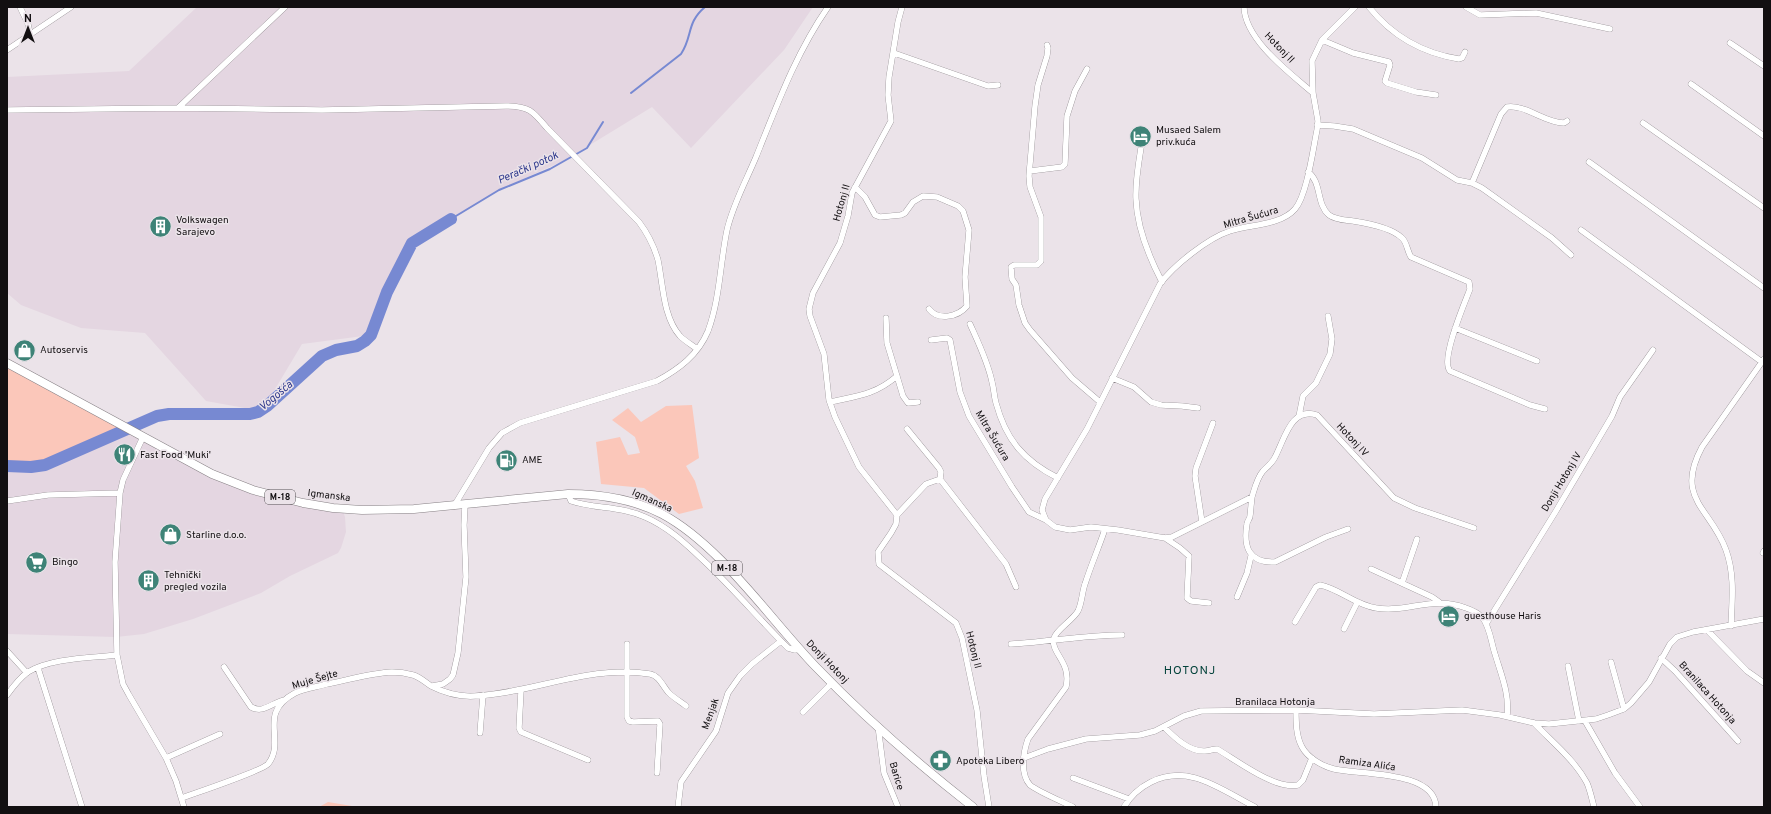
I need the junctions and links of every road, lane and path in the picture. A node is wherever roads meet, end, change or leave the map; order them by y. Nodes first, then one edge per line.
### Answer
1 (20, 7) edge
2 (71, 7) edge
3 (285, 7) edge
4 (828, 7) edge
5 (902, 7) edge
6 (1244, 7) edge
7 (1355, 7) edge
8 (1369, 7) edge
9 (1466, 7) edge
10 (1610, 29) dead end
11 (30, 34) junction
12 (1322, 40) junction
13 (1730, 43) dead end
14 (1047, 45) dead end
15 (7, 50) edge
16 (1465, 52) dead end
17 (894, 53) junction
18 (1764, 66) edge
19 (1087, 69) dead end
20 (1691, 84) dead end
21 (998, 85) dead end
22 (1313, 93) junction
23 (1436, 94) dead end
24 (178, 108) junction
25 (7, 110) edge
26 (1567, 121) dead end
27 (1643, 123) dead end
28 (1317, 125) junction
29 (1143, 135) dead end
30 (1764, 136) edge
31 (1589, 162) dead end
32 (1030, 170) junction
33 (1308, 172) junction
34 (1472, 183) junction
35 (855, 187) junction
36 (1764, 208) edge
37 (1581, 230) dead end
38 (1571, 255) dead end
39 (1162, 282) junction
40 (1764, 288) edge
41 (929, 309) dead end
42 (1328, 316) dead end
43 (886, 318) dead end
44 (970, 324) dead end
45 (1455, 328) junction
46 (931, 340) dead end
47 (697, 349) junction
48 (1653, 350) dead end
49 (1537, 361) dead end
50 (1763, 361) edge
51 (7, 364) edge
52 (898, 376) junction
53 (1112, 378) junction
54 (830, 402) junction
55 (918, 402) dead end
56 (1100, 402) junction
57 (1198, 408) dead end
58 (1544, 409) dead end
59 (1299, 416) junction
60 (1213, 423) dead end
61 (907, 429) dead end
62 (144, 437) junction
63 (1058, 478) junction
64 (940, 479) junction
65 (120, 493) junction
66 (568, 494) junction
67 (1252, 497) junction
68 (7, 501) edge
69 (465, 505) junction
70 (454, 506) junction
71 (897, 515) junction
72 (1046, 520) junction
73 (675, 522) joint
74 (1202, 522) junction
75 (1348, 528) dead end
76 (1474, 528) dead end
77 (1106, 529) junction
78 (1165, 538) junction
79 (1417, 539) dead end
80 (1251, 556) junction
81 (1371, 569) dead end
82 (1402, 583) junction
83 (1016, 587) dead end
84 (1237, 597) dead end
85 (1209, 602) dead end
86 (1439, 602) junction
87 (1357, 603) junction
88 (1764, 619) edge
89 (1295, 622) dead end
90 (1486, 624) junction
91 (1731, 626) junction
92 (1344, 629) dead end
93 (1706, 630) junction
94 (1122, 635) dead end
95 (780, 641) junction
96 (1054, 641) junction
97 (627, 644) dead end
98 (1011, 644) dead end
99 (800, 649) junction
100 (7, 651) edge
101 (117, 655) junction
102 (1661, 658) junction
103 (1612, 662) dead end
104 (1568, 666) dead end
105 (224, 667) dead end
106 (38, 668) junction
107 (627, 672) junction
108 (27, 673) junction
109 (832, 682) junction
110 (1764, 683) edge
111 (432, 686) junction
112 (521, 691) junction
113 (7, 695) edge
114 (483, 695) junction
115 (285, 700) junction
116 (686, 706) dead end
117 (1624, 709) junction
118 (1296, 710) junction
119 (803, 712) dead end
120 (1507, 716) junction
121 (1582, 721) junction
122 (1534, 723) junction
123 (878, 726) junction
124 (1164, 727) junction
125 (220, 734) dead end
126 (480, 734) dead end
127 (1738, 741) dead end
128 (166, 758) junction
129 (1024, 758) junction
130 (1312, 758) junction
131 (588, 760) dead end
132 (657, 773) dead end
133 (1074, 778) dead end
134 (182, 798) junction
135 (1129, 799) junction
136 (82, 807) edge
137 (184, 807) edge
138 (678, 807) edge
139 (898, 807) edge
140 (974, 807) edge
141 (989, 807) edge
142 (1073, 807) edge
143 (1124, 807) edge
144 (1255, 807) edge
145 (1436, 807) edge
146 (1594, 807) edge
147 (1640, 807) edge

1 - 11 street
2 - 11 street
3 - 24 street
4 - 47 street
5 - 17 street, Hotonj II
6 - 22 street, Hotonj II
7 - 12 street, Mitra Šućura
8 - 16 street
9 - 10 street
11 - 15 street
12 - 22 street, Mitra Šućura
12 - 23 street
13 - 18 street
14 - 32 street
17 - 21 street
17 - 35 street, Hotonj II
19 - 32 street
20 - 30 street
22 - 28 street, Mitra Šućura
24 - 25 street
24 - 47 street
26 - 34 street
27 - 36 street
28 - 33 street, Mitra Šućura
28 - 34 street
29 - 39 street
31 - 40 street
32 - 56 street
33 - 39 street, Mitra Šućura
33 - 45 street
34 - 38 street
35 - 41 street
35 - 54 street, Hotonj II
37 - 50 street
39 - 53 street, Mitra Šućura
42 - 59 street
43 - 52 street
44 - 63 street, Mitra Šućura
45 - 49 street
45 - 58 street
46 - 72 street, Mitra Šućura
47 - 70 street
48 - 90 street, Donji Hotonj IV
50 - 91 street
51 - 62 main road, Igmanska / M-18
52 - 54 street
52 - 55 street
53 - 56 street, Mitra Šućura
53 - 57 street
54 - 71 street, Hotonj II
56 - 63 street, Mitra Šućura
59 - 67 street
59 - 76 street, Hotonj IV
60 - 74 street
61 - 64 street
62 - 65 street
62 - 70 main road, Igmanska / M-18
63 - 72 street, Mitra Šućura
64 - 71 street, Hotonj II
64 - 83 street
65 - 68 street
65 - 101 street
66 - 69 main road, Igmanska / M-18
66 - 73 main road, Igmanska / M-18
66 - 95 street
67 - 74 street
67 - 80 street
69 - 70 main road, Igmanska / M-18
69 - 111 street
71 - 141 street, Hotonj II
72 - 77 street, Mitra Šućura
73 - 99 main road, Donji Hotonj / M-18
74 - 78 street
75 - 80 street
77 - 78 street
77 - 96 street
78 - 85 street
79 - 82 street
80 - 84 street
81 - 82 street
82 - 86 street
86 - 87 street
86 - 90 street
87 - 89 street
87 - 92 street
88 - 91 street, Branilaca Hotonja
90 - 120 street
91 - 93 street, Branilaca Hotonja
93 - 102 street, Branilaca Hotonja
93 - 110 street
94 - 96 street
95 - 99 street
95 - 138 street, Menjak
96 - 98 street
96 - 129 street
97 - 107 street
99 - 109 main road, Donji Hotonj / M-18
100 - 108 street
101 - 106 street
101 - 128 street
102 - 117 street, Branilaca Hotonja
102 - 127 street, Branilaca Hotonja
103 - 117 street
104 - 121 street
105 - 115 street
106 - 108 street
106 - 136 street
107 - 112 street, Muje Šejte
107 - 116 street, Muje Šejte
107 - 132 street
108 - 113 street
109 - 119 street
109 - 123 main road, Donji Hotonj / M-18
111 - 114 street, Muje Šejte
111 - 115 street, Muje Šejte
112 - 114 street, Muje Šejte
112 - 131 street
114 - 126 street
115 - 134 street, Muje Šejte
117 - 121 street, Branilaca Hotonja
118 - 120 street, Branilaca Hotonja
118 - 124 street, Branilaca Hotonja
118 - 130 street, Ramiza Alića
120 - 122 street, Branilaca Hotonja
121 - 122 street, Branilaca Hotonja
121 - 147 street
122 - 146 street
123 - 139 street, Barice
123 - 140 main road, Donji Hotonj / M-18
124 - 129 street, Branilaca Hotonja
124 - 130 street
125 - 128 street
128 - 134 street
129 - 142 street
130 - 145 street, Ramiza Alića
133 - 135 street
134 - 137 street
135 - 143 street
135 - 144 street

